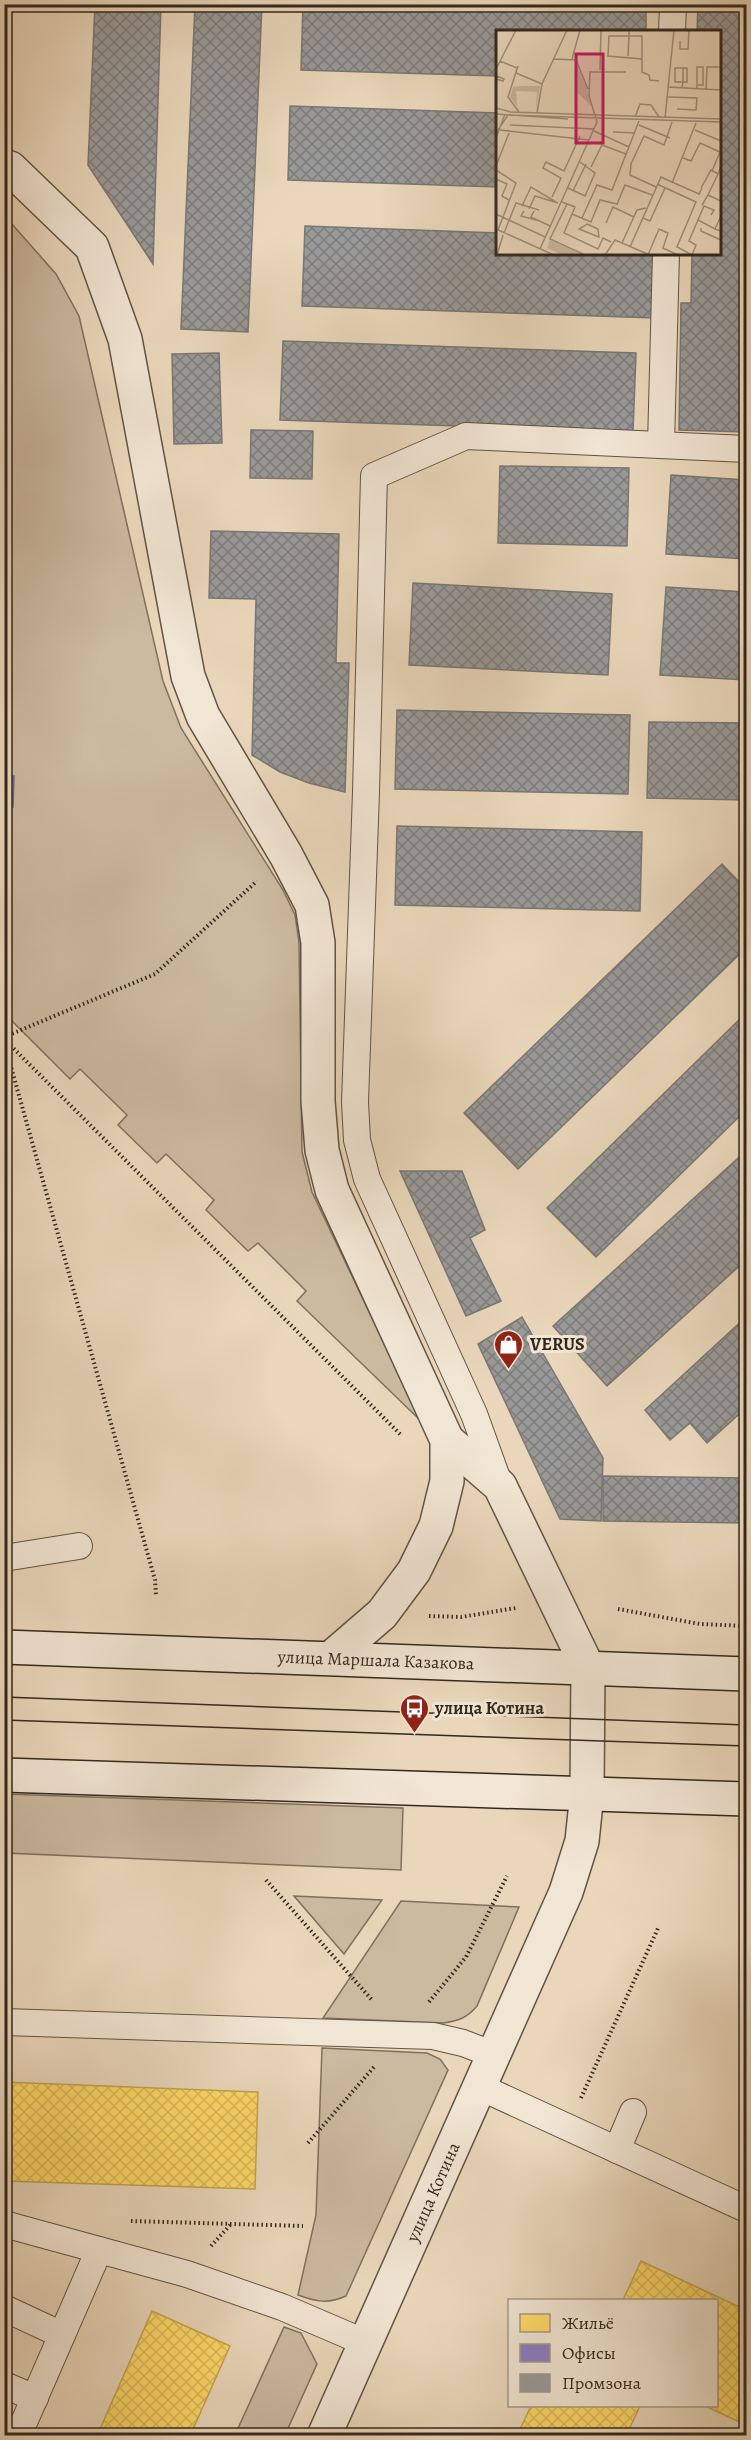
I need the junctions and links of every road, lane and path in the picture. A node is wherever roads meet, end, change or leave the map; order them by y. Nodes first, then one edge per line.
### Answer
1 (673, 4) edge
2 (672, 30) edge
3 (4, 166) edge
4 (666, 255) edge
5 (661, 445) junction
6 (747, 449) edge
7 (263, 876) dead end
8 (4, 1039) edge
9 (12, 1070) junction
10 (4, 1080) edge
11 (406, 1440) dead end
12 (447, 1440) junction
13 (500, 1486) junction
14 (79, 1546) dead end
15 (4, 1558) edge
16 (156, 1595) dead end
17 (516, 1608) dead end
18 (618, 1609) dead end
19 (423, 1616) dead end
20 (747, 1626) edge
21 (4, 1647) edge
22 (331, 1658) junction
23 (588, 1668) junction
24 (747, 1674) edge
25 (4, 1774) edge
26 (587, 1793) junction
27 (747, 1798) edge
28 (507, 1876) dead end
29 (266, 1880) dead end
30 (659, 1926) dead end
31 (428, 2004) dead end
32 (4, 2022) edge
33 (402, 2035) junction
34 (494, 2055) junction
35 (382, 2059) dead end
36 (480, 2087) junction
37 (633, 2112) dead end
38 (568, 2127) junction
39 (308, 2144) dead end
40 (617, 2150) junction
41 (747, 2209) edge
42 (124, 2220) dead end
43 (4, 2224) edge
44 (303, 2226) dead end
45 (99, 2250) junction
46 (4, 2308) edge
47 (62, 2335) junction
48 (366, 2343) junction
49 (4, 2385) edge
50 (35, 2398) junction
51 (18, 2436) edge
52 (324, 2436) edge

1 - 2 lane
3 - 12 street
4 - 5 lane
5 - 6 lane
5 - 13 lane
7 - 8 path
8 - 9 path
8 - 11 path
9 - 10 path
9 - 16 path
12 - 13 street
12 - 22 street
13 - 23 street
14 - 15 lane
17 - 19 path
18 - 20 path
21 - 22 street, улица Маршала Казакова
22 - 23 street, улица Маршала Казакова
23 - 24 street, улица Маршала Казакова
23 - 26 street, улица Котина
25 - 26 street
26 - 27 street
26 - 34 street, улица Котина
28 - 31 path
29 - 33 path
30 - 38 path
32 - 33 lane
33 - 34 lane
34 - 36 street, улица Котина
35 - 39 path
36 - 38 lane
36 - 48 street, улица Котина
37 - 40 lane
38 - 40 lane
40 - 41 lane
42 - 44 path
43 - 45 lane
45 - 47 lane
45 - 48 lane
46 - 47 lane
47 - 50 lane
48 - 52 street, улица Котина
49 - 50 lane
50 - 51 lane

